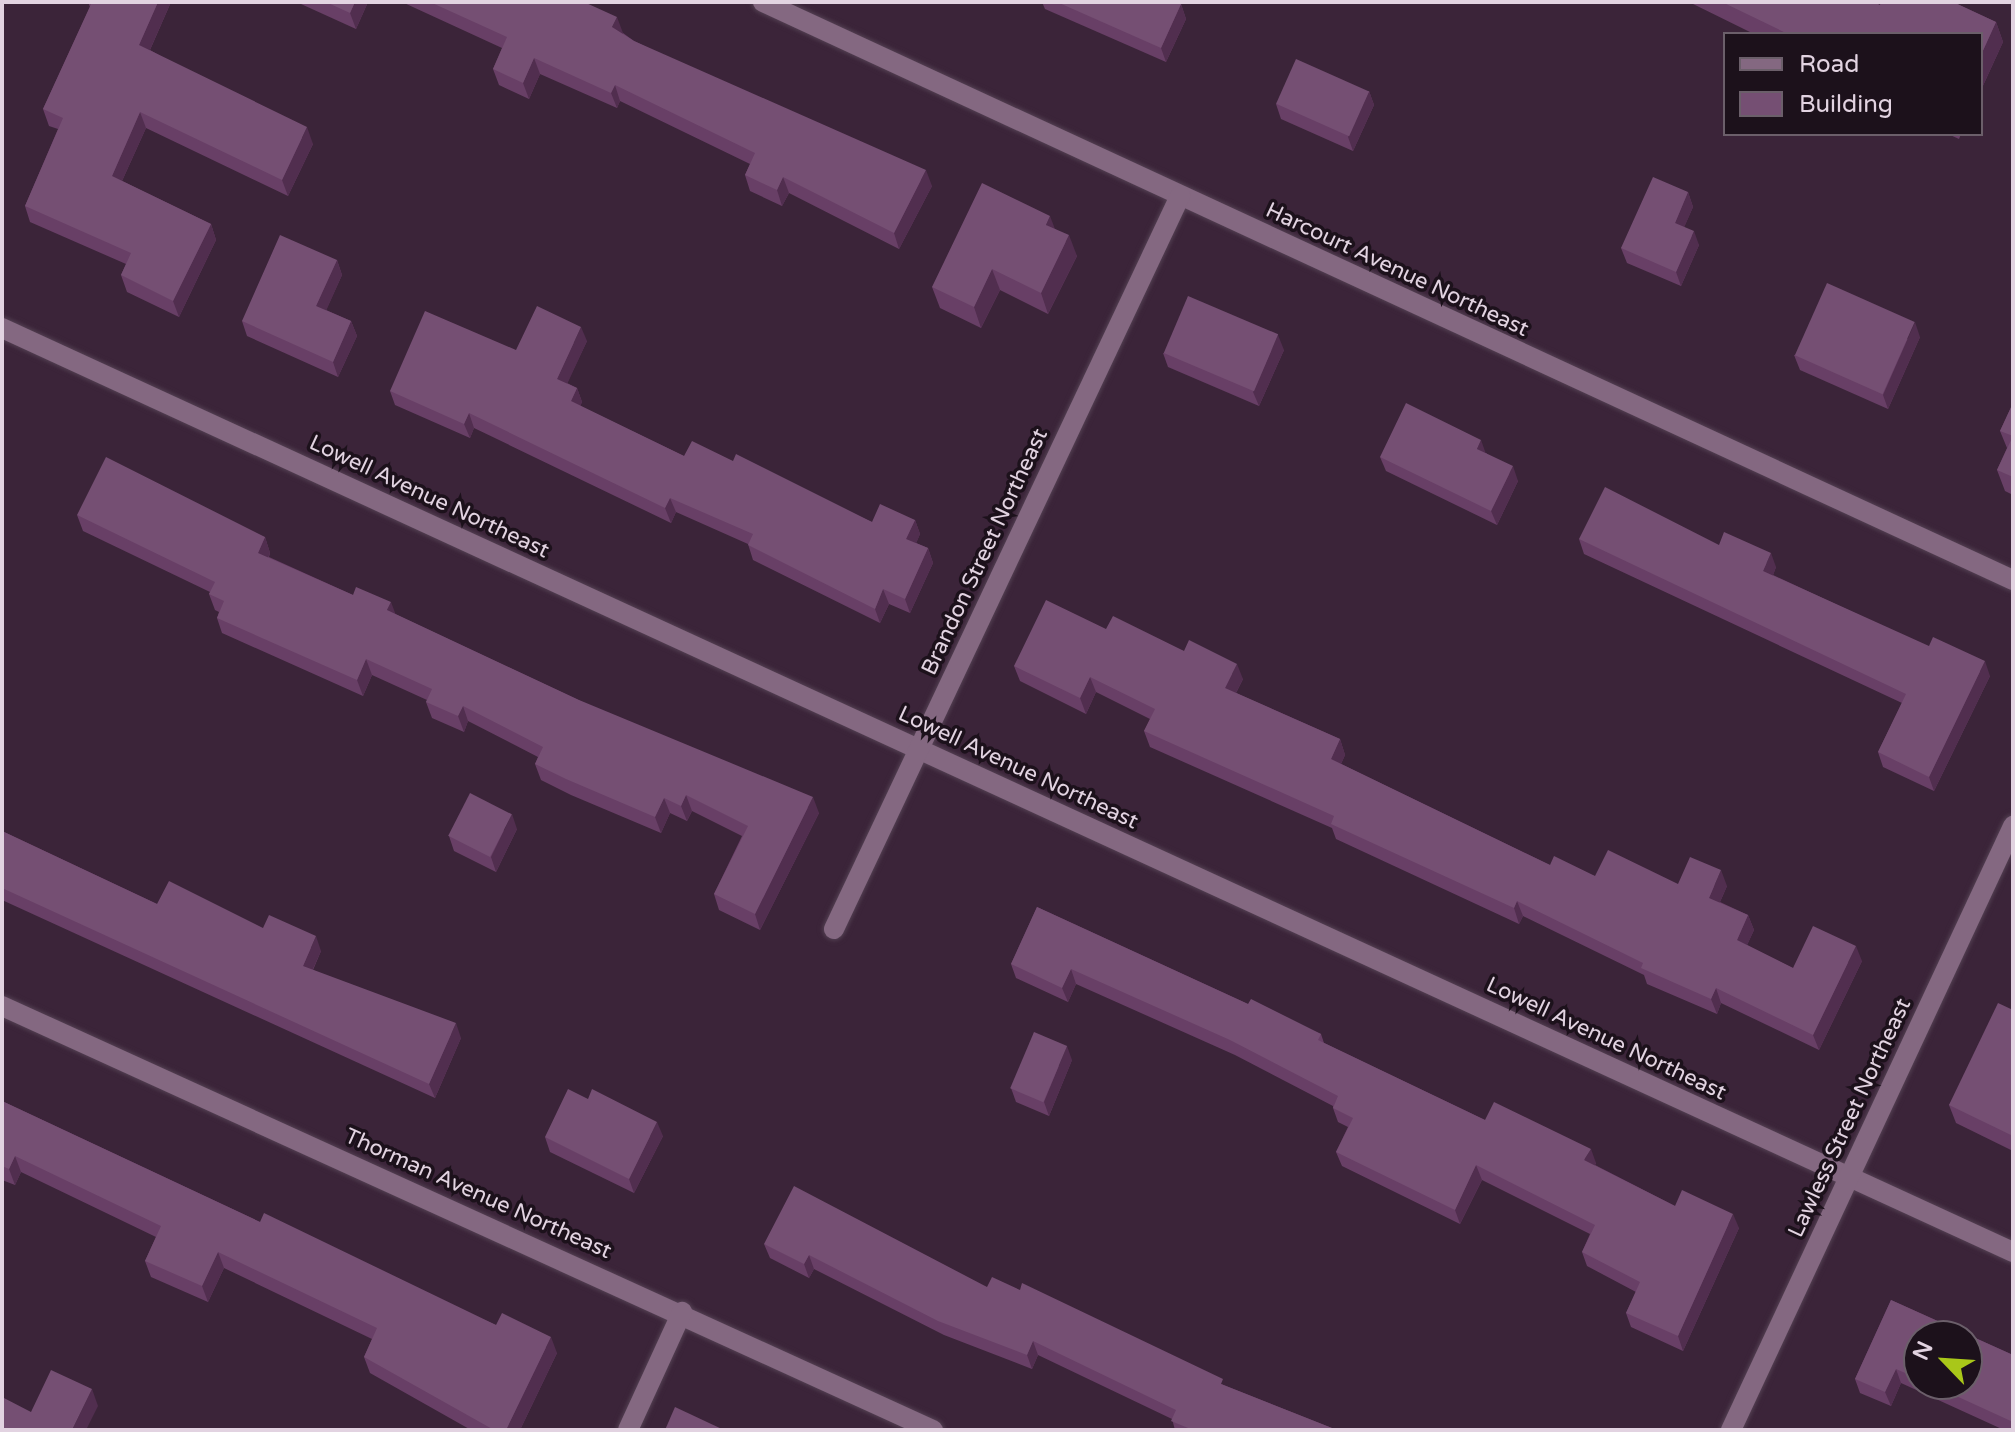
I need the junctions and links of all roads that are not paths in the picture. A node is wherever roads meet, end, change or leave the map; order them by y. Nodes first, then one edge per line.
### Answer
1 (763, 2) edge
2 (1180, 196) junction
3 (2, 328) edge
4 (2013, 580) edge
5 (919, 748) junction
6 (2013, 826) edge
7 (834, 929) dead end
8 (2, 1006) edge
9 (1849, 1177) junction
10 (2013, 1252) edge
11 (682, 1312) junction
12 (628, 1430) edge
13 (933, 1430) edge
14 (1731, 1430) edge

1 - 2 street, Harcourt Avenue Northeast
2 - 4 street, Harcourt Avenue Northeast
2 - 5 street, Brandon Street Northeast
3 - 5 street, Lowell Avenue Northeast
5 - 7 street, Brandon Street Northeast
5 - 9 street, Lowell Avenue Northeast
6 - 9 street, Lawless Street Northeast
8 - 11 street, Thorman Avenue Northeast
9 - 10 street, Lowell Avenue Northeast
9 - 14 street, Lawless Street Northeast
11 - 12 street
11 - 13 street, Thorman Avenue Northeast

